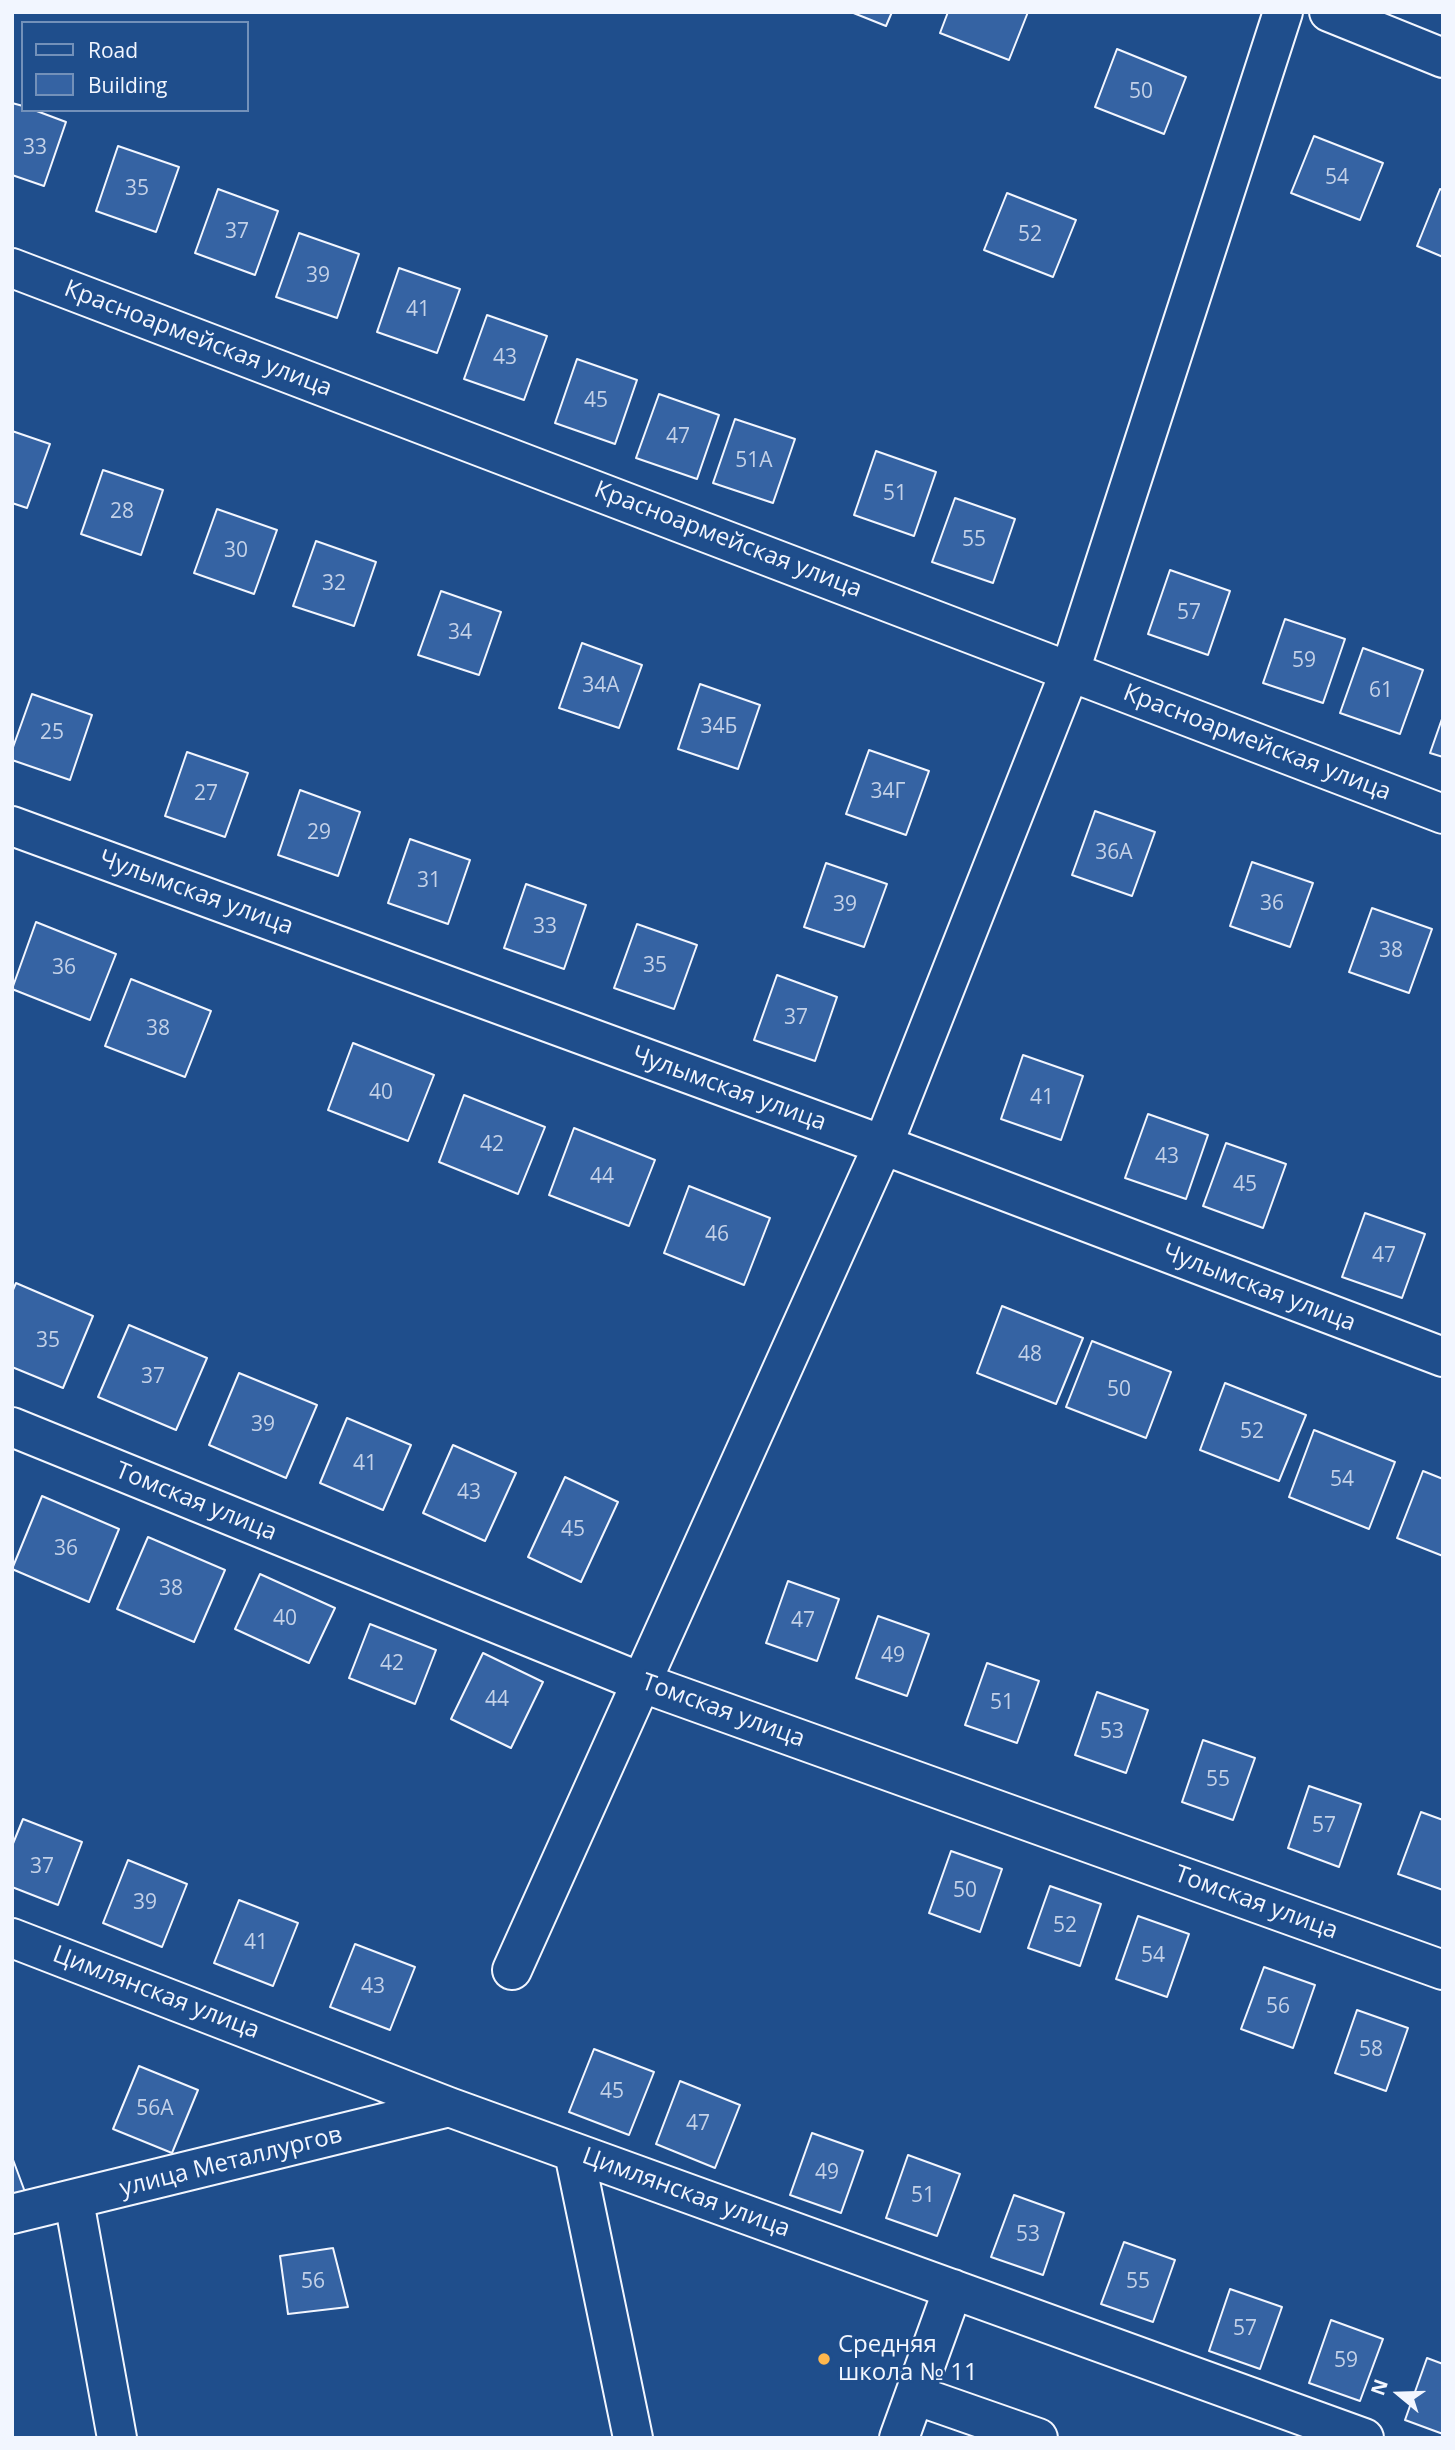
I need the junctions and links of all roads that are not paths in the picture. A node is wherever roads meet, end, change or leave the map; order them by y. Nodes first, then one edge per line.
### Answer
1 (1283, 12) edge
2 (1329, 12) edge
3 (1443, 58) edge
4 (12, 268) edge
5 (1070, 671) junction
6 (1443, 814) edge
7 (12, 826) edge
8 (883, 1145) junction
9 (1443, 1357) edge
10 (12, 1427) edge
11 (643, 1683) junction
12 (12, 1938) edge
13 (512, 1970) dead end
14 (1443, 1970) edge
15 (449, 2108) junction
16 (574, 2152) junction
17 (74, 2201) junction
18 (12, 2214) edge
19 (954, 2290) junction
20 (915, 2395) junction
21 (117, 2438) edge
22 (633, 2438) edge
23 (900, 2438) edge
24 (1038, 2438) edge
25 (1364, 2438) edge

1 - 5 street
2 - 3 street
4 - 5 street, Красноармейская улица
5 - 6 street, Красноармейская улица
5 - 8 street
7 - 8 street, Чулымская улица
8 - 9 street, Чулымская улица
8 - 11 street
10 - 11 street, Томская улица
11 - 13 street
11 - 14 street, Томская улица
12 - 15 street, Цимлянская улица
15 - 16 street, Цимлянская улица
15 - 17 street, улица Металлургов
16 - 19 street, Цимлянская улица
16 - 22 street
17 - 18 street, улица Металлургов
17 - 21 street
19 - 20 street
19 - 25 street, Цимлянская улица
20 - 23 street
20 - 24 street

